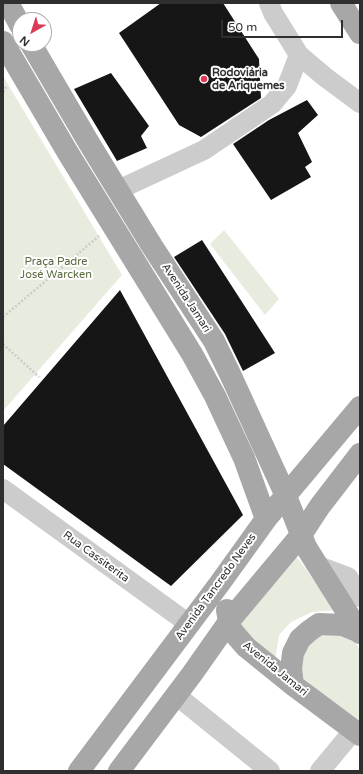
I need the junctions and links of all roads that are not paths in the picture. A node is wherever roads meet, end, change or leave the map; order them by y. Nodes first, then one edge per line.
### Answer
1 (8, 3) edge
2 (269, 3) edge
3 (13, 12) edge
4 (3, 42) edge
5 (36, 52) edge
6 (299, 55) junction
7 (360, 103) edge
8 (118, 190) junction
9 (217, 346) junction
10 (195, 359) junction
11 (360, 407) edge
12 (360, 454) edge
13 (3, 489) edge
14 (286, 496) junction
15 (266, 519) junction
16 (301, 535) junction
17 (316, 565) junction
18 (220, 583) junction
19 (360, 597) edge
20 (230, 620) junction
21 (189, 624) junction
22 (360, 633) edge
23 (293, 685) junction
24 (176, 695) junction
25 (116, 720) junction
26 (357, 732) edge
27 (143, 740) junction
28 (79, 771) edge
29 (120, 771) edge
30 (270, 771) edge
31 (320, 771) edge

1 - 3 main road
2 - 6 street
4 - 10 main road
5 - 8 main road, Avenida Jamari
6 - 7 street
6 - 8 street
8 - 9 main road, Avenida Jamari
9 - 10 main road
9 - 14 main road, Avenida Jamari
10 - 15 main road
11 - 14 main road, Avenida Tancredo Neves
12 - 16 main road
13 - 21 street, Rua Cassiterita
14 - 15 main road, Avenida Tancredo Neves
14 - 16 main road, Avenida Jamari
15 - 18 main road, Avenida Tancredo Neves
16 - 17 main road, Avenida Jamari
16 - 20 main road
17 - 19 street
17 - 22 main road, Avenida Jamari
18 - 20 main road, Avenida Jamari
18 - 21 main road, Avenida Tancredo Neves
20 - 23 main road, Avenida Jamari
20 - 24 main road
21 - 25 main road, Avenida Tancredo Neves
22 - 23 main road
23 - 26 main road, Avenida Jamari
24 - 27 main road
24 - 30 street
25 - 27 main road
25 - 28 main road, Avenida Tancredo Neves
26 - 31 street
27 - 29 main road

